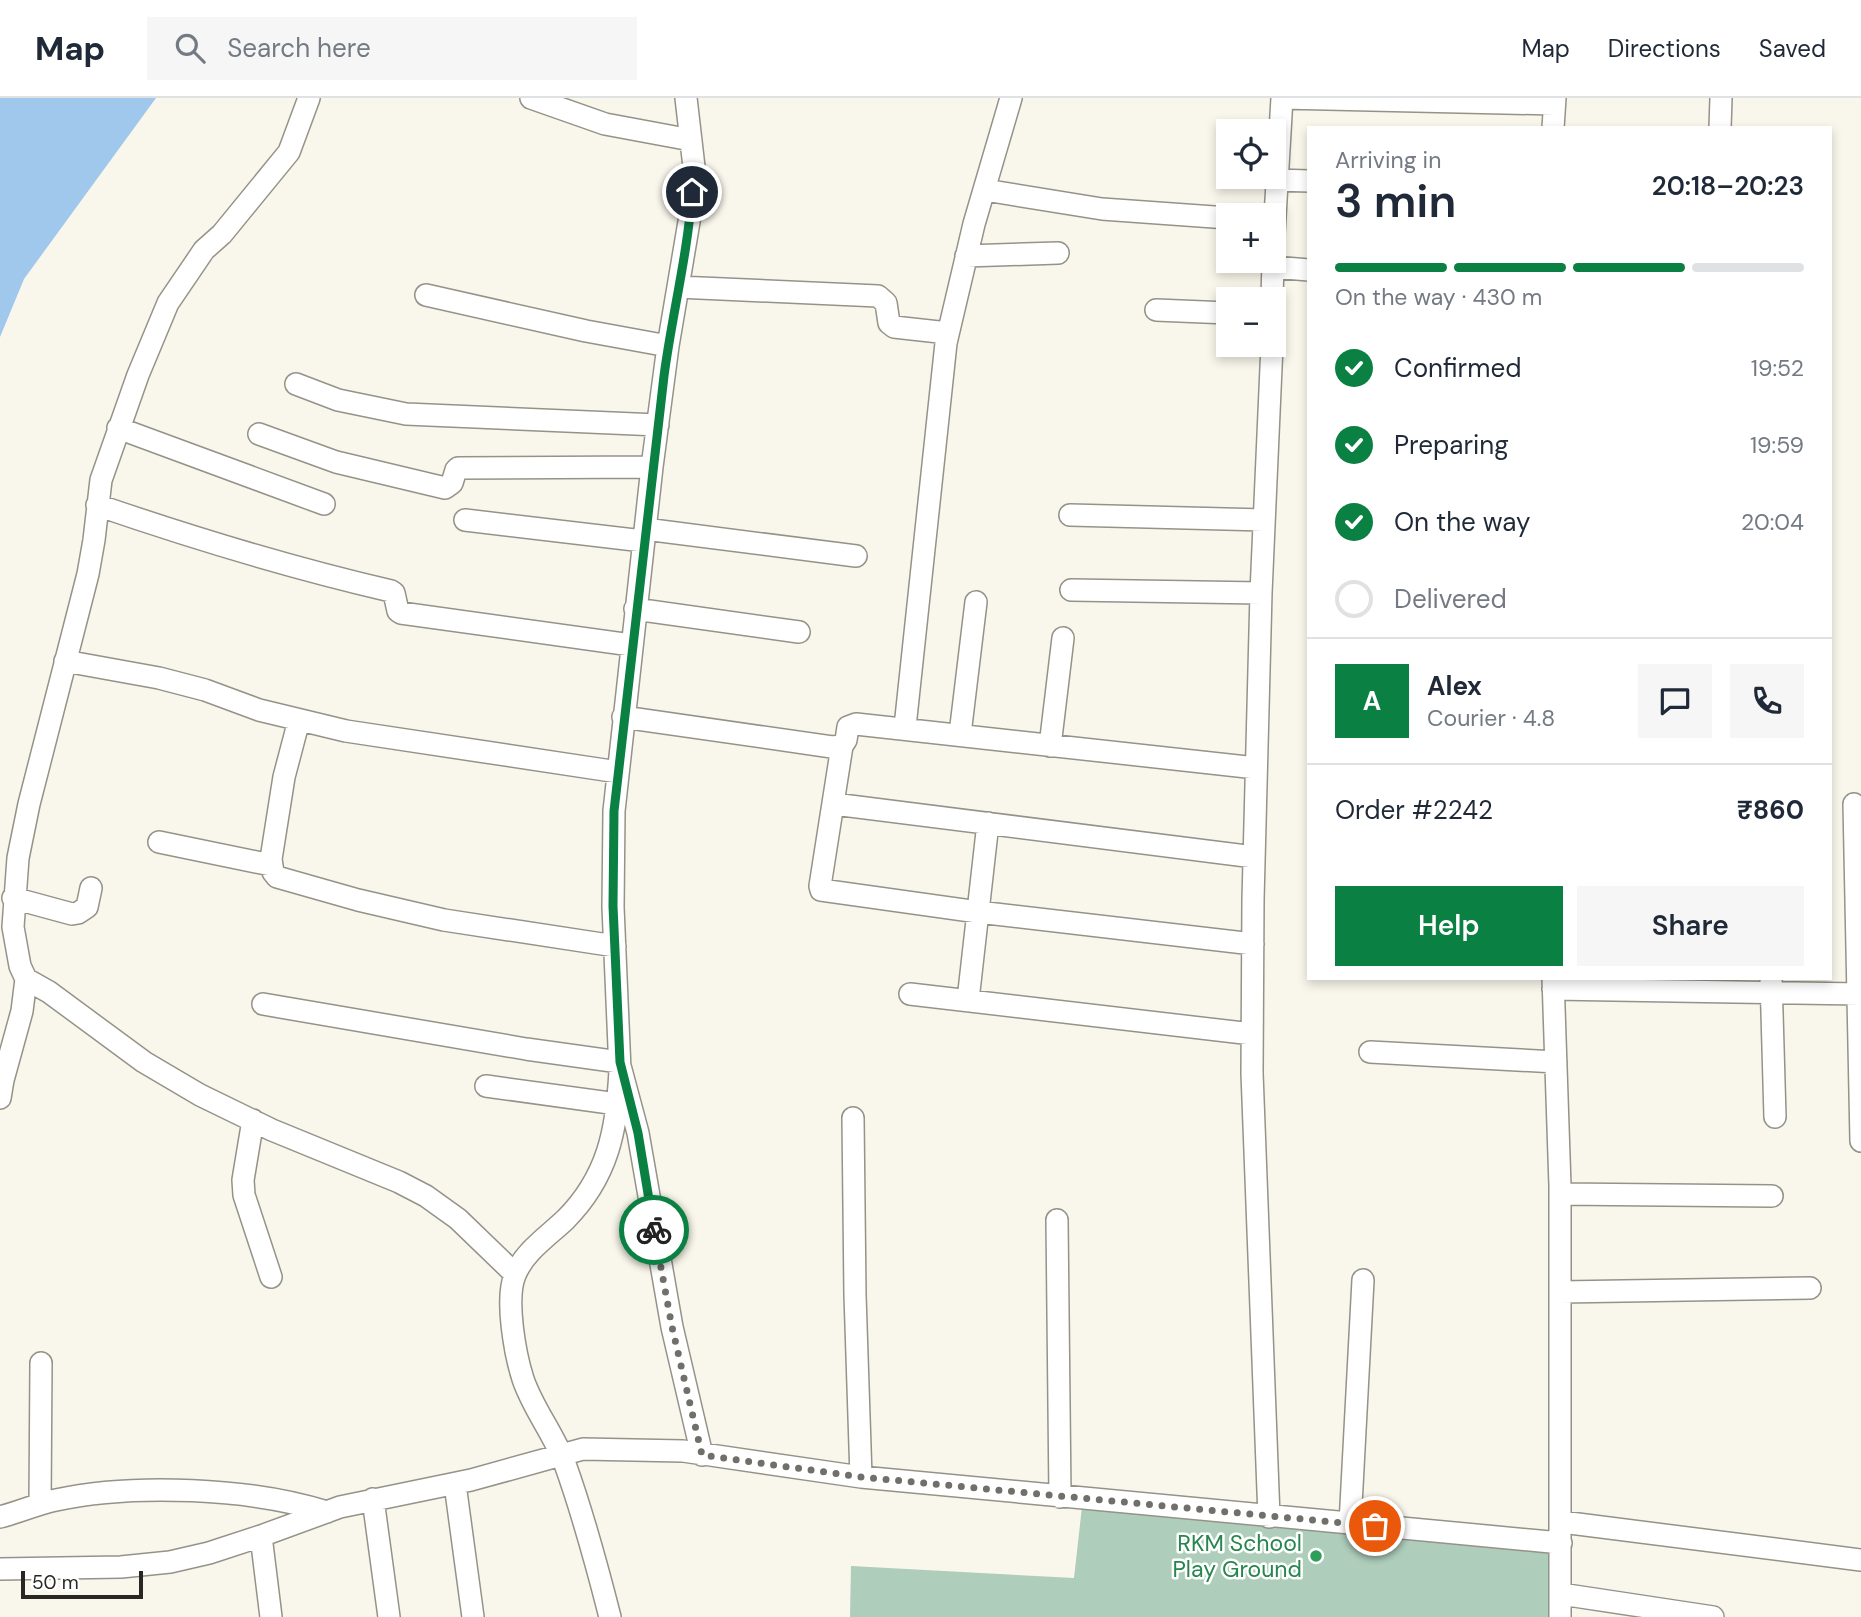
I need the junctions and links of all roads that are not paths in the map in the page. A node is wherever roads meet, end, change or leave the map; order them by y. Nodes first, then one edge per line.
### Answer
1 (309, 98) edge
2 (531, 98) edge
3 (686, 98) edge
4 (1011, 98) edge
5 (1282, 98) edge
6 (1721, 98) edge
7 (1555, 101) edge
8 (1280, 119) edge
9 (1553, 126) edge
10 (1720, 126) edge
11 (691, 140) junction
12 (1286, 180) edge
13 (1307, 181) edge
14 (985, 190) junction
15 (1216, 217) edge
16 (1058, 253) dead end
17 (967, 256) junction
18 (1286, 266) edge
19 (1307, 270) edge
20 (678, 287) junction
21 (426, 295) dead end
22 (1156, 310) dead end
23 (1216, 312) edge
24 (948, 333) junction
25 (668, 346) junction
26 (1271, 357) edge
27 (296, 384) dead end
28 (658, 425) junction
29 (118, 428) junction
30 (259, 434) dead end
31 (652, 467) junction
32 (324, 504) dead end
33 (97, 505) junction
34 (1070, 515) dead end
35 (465, 520) dead end
36 (1264, 520) junction
37 (644, 535) junction
38 (856, 556) dead end
39 (1071, 590) dead end
40 (1261, 593) junction
41 (976, 602) dead end
42 (635, 609) junction
43 (799, 632) dead end
44 (1063, 638) dead end
45 (631, 645) junction
46 (65, 661) junction
47 (623, 717) junction
48 (299, 720) junction
49 (905, 727) junction
50 (960, 734) junction
51 (842, 746) junction
52 (1050, 746) junction
53 (1256, 768) junction
54 (618, 772) junction
55 (834, 804) junction
56 (1854, 804) dead end
57 (988, 823) junction
58 (159, 842) dead end
59 (1254, 856) junction
60 (271, 865) junction
61 (90, 888) dead end
62 (13, 898) junction
63 (978, 912) junction
64 (1253, 944) junction
65 (615, 946) junction
66 (26, 979) junction
67 (1553, 984) edge
68 (1687, 986) edge
69 (1772, 986) edge
70 (910, 994) dead end
71 (1859, 994) edge
72 (968, 1000) junction
73 (263, 1004) dead end
74 (1252, 1034) junction
75 (1370, 1052) dead end
76 (620, 1062) junction
77 (1556, 1062) junction
78 (486, 1086) dead end
79 (0, 1098) edge
80 (617, 1104) junction
81 (853, 1118) dead end
82 (1775, 1118) dead end
83 (253, 1121) junction
84 (1861, 1140) edge
85 (1560, 1194) junction
86 (1772, 1196) dead end
87 (1057, 1220) dead end
88 (515, 1274) junction
89 (271, 1277) dead end
90 (1363, 1280) dead end
91 (1810, 1288) dead end
92 (1561, 1292) junction
93 (41, 1363) dead end
94 (561, 1454) junction
95 (702, 1455) junction
96 (861, 1477) junction
97 (454, 1484) junction
98 (1059, 1497) junction
99 (373, 1499) junction
100 (40, 1504) junction
101 (327, 1512) junction
102 (0, 1517) edge
103 (1269, 1517) junction
104 (1350, 1524) junction
105 (1561, 1533) junction
106 (261, 1536) junction
107 (1861, 1560) edge
108 (0, 1569) edge
109 (1561, 1594) junction
110 (271, 1617) edge
111 (388, 1617) edge
112 (472, 1617) edge
113 (610, 1617) edge
114 (1560, 1617) edge
115 (1713, 1617) edge

1 - 29 street
2 - 11 street
3 - 11 street
4 - 14 street
5 - 7 street
5 - 8 street
6 - 10 street
7 - 9 street
11 - 20 street
12 - 13 street
14 - 15 street
14 - 17 street
16 - 17 street
17 - 24 street
18 - 19 street
20 - 24 street
20 - 25 street
21 - 25 street
22 - 23 street
24 - 49 street
25 - 28 street
26 - 36 street
27 - 28 street
28 - 31 street
29 - 32 street
29 - 33 street
30 - 31 street
31 - 37 street
33 - 45 street
33 - 46 street
34 - 36 street
35 - 37 street
36 - 40 street
37 - 38 street
37 - 42 street
39 - 40 street
40 - 53 street
41 - 50 street
42 - 43 street
42 - 45 street
44 - 52 street
45 - 47 street
46 - 48 street
46 - 62 street
47 - 51 street
47 - 54 street
48 - 54 street
48 - 60 street
49 - 50 street
49 - 51 street
50 - 52 street
51 - 55 street
52 - 53 street
53 - 59 street
54 - 65 street
55 - 57 street
55 - 63 street
56 - 71 street
57 - 59 street
57 - 63 street
58 - 60 street
59 - 64 street
60 - 65 street
61 - 62 street
62 - 66 street
63 - 64 street
63 - 72 street
64 - 74 street
65 - 76 street
66 - 79 street
66 - 83 street
67 - 68 street
67 - 77 street
68 - 69 street
69 - 71 street
69 - 82 street
70 - 72 street
71 - 84 street
72 - 74 street
73 - 76 street
74 - 103 street
75 - 77 street
76 - 80 street
76 - 95 street
77 - 85 street
78 - 80 street
80 - 88 street
81 - 96 street
83 - 88 street
83 - 89 street
85 - 86 street
85 - 92 street
87 - 98 street
88 - 94 street
90 - 104 street
91 - 92 street
92 - 105 street
93 - 100 street
94 - 95 street
94 - 97 street
94 - 113 street
95 - 96 street
96 - 98 street
97 - 99 street
97 - 112 street
98 - 103 street
99 - 101 street
99 - 111 street
100 - 101 street
100 - 102 street
101 - 106 street
103 - 104 street
104 - 105 street
105 - 107 street
105 - 109 street
106 - 108 street
106 - 110 street
109 - 114 street
109 - 115 street

